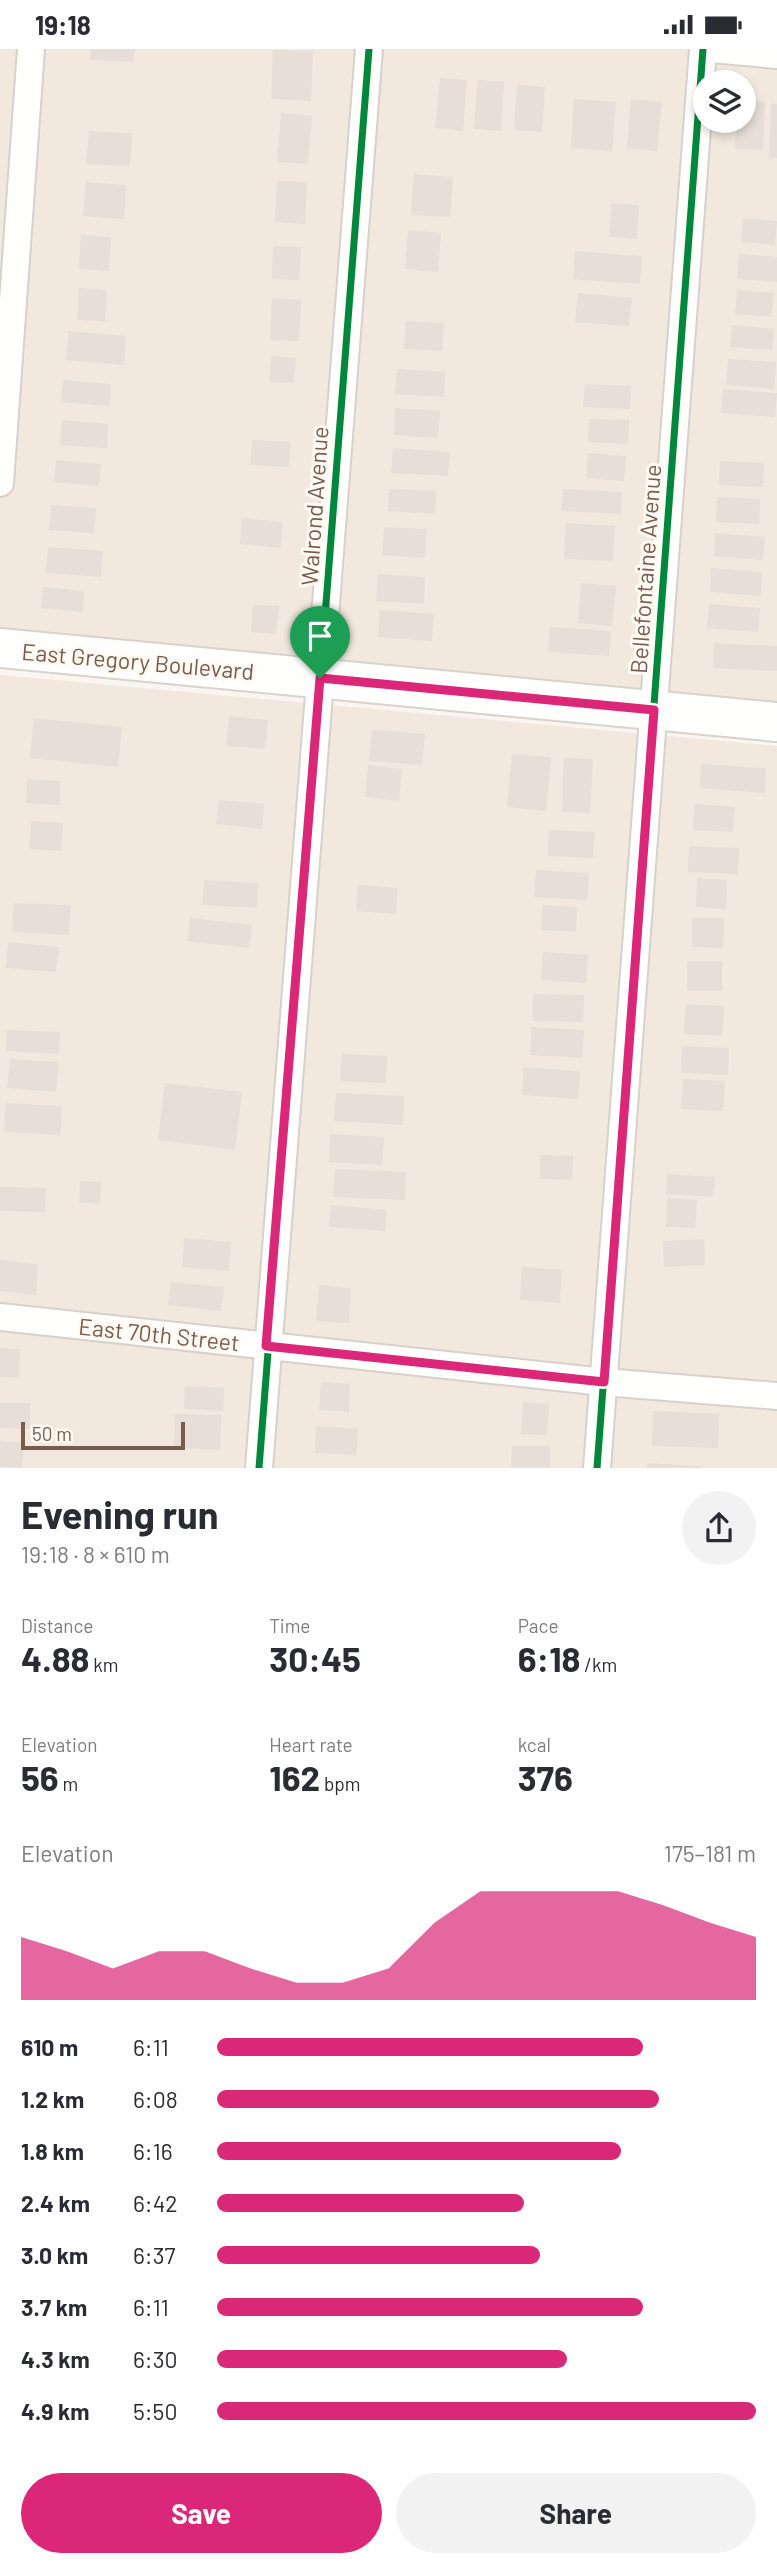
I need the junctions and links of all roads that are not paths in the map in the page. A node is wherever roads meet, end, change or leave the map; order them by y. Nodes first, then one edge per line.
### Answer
1 (31, 49) edge
2 (369, 49) edge
3 (703, 49) edge
4 (712, 49) edge
5 (777, 55) edge
6 (0, 483) edge
7 (0, 647) edge
8 (320, 678) junction
9 (654, 710) junction
10 (777, 722) edge
11 (0, 1317) edge
12 (266, 1346) junction
13 (604, 1382) junction
14 (777, 1395) edge
15 (259, 1468) edge
16 (597, 1468) edge

1 - 6 street
2 - 8 street, Walrond Avenue
3 - 9 street, Bellefontaine Avenue
4 - 5 street
7 - 8 main road, East Gregory Boulevard
8 - 9 main road, East Gregory Boulevard
8 - 12 street, Walrond Avenue
9 - 10 main road, East Gregory Boulevard
9 - 13 street, Bellefontaine Avenue
11 - 12 street, East 70th Street
12 - 13 street, East 70th Street
12 - 15 street, Walrond Avenue
13 - 14 street, East 70th Street
13 - 16 street, Bellefontaine Avenue

